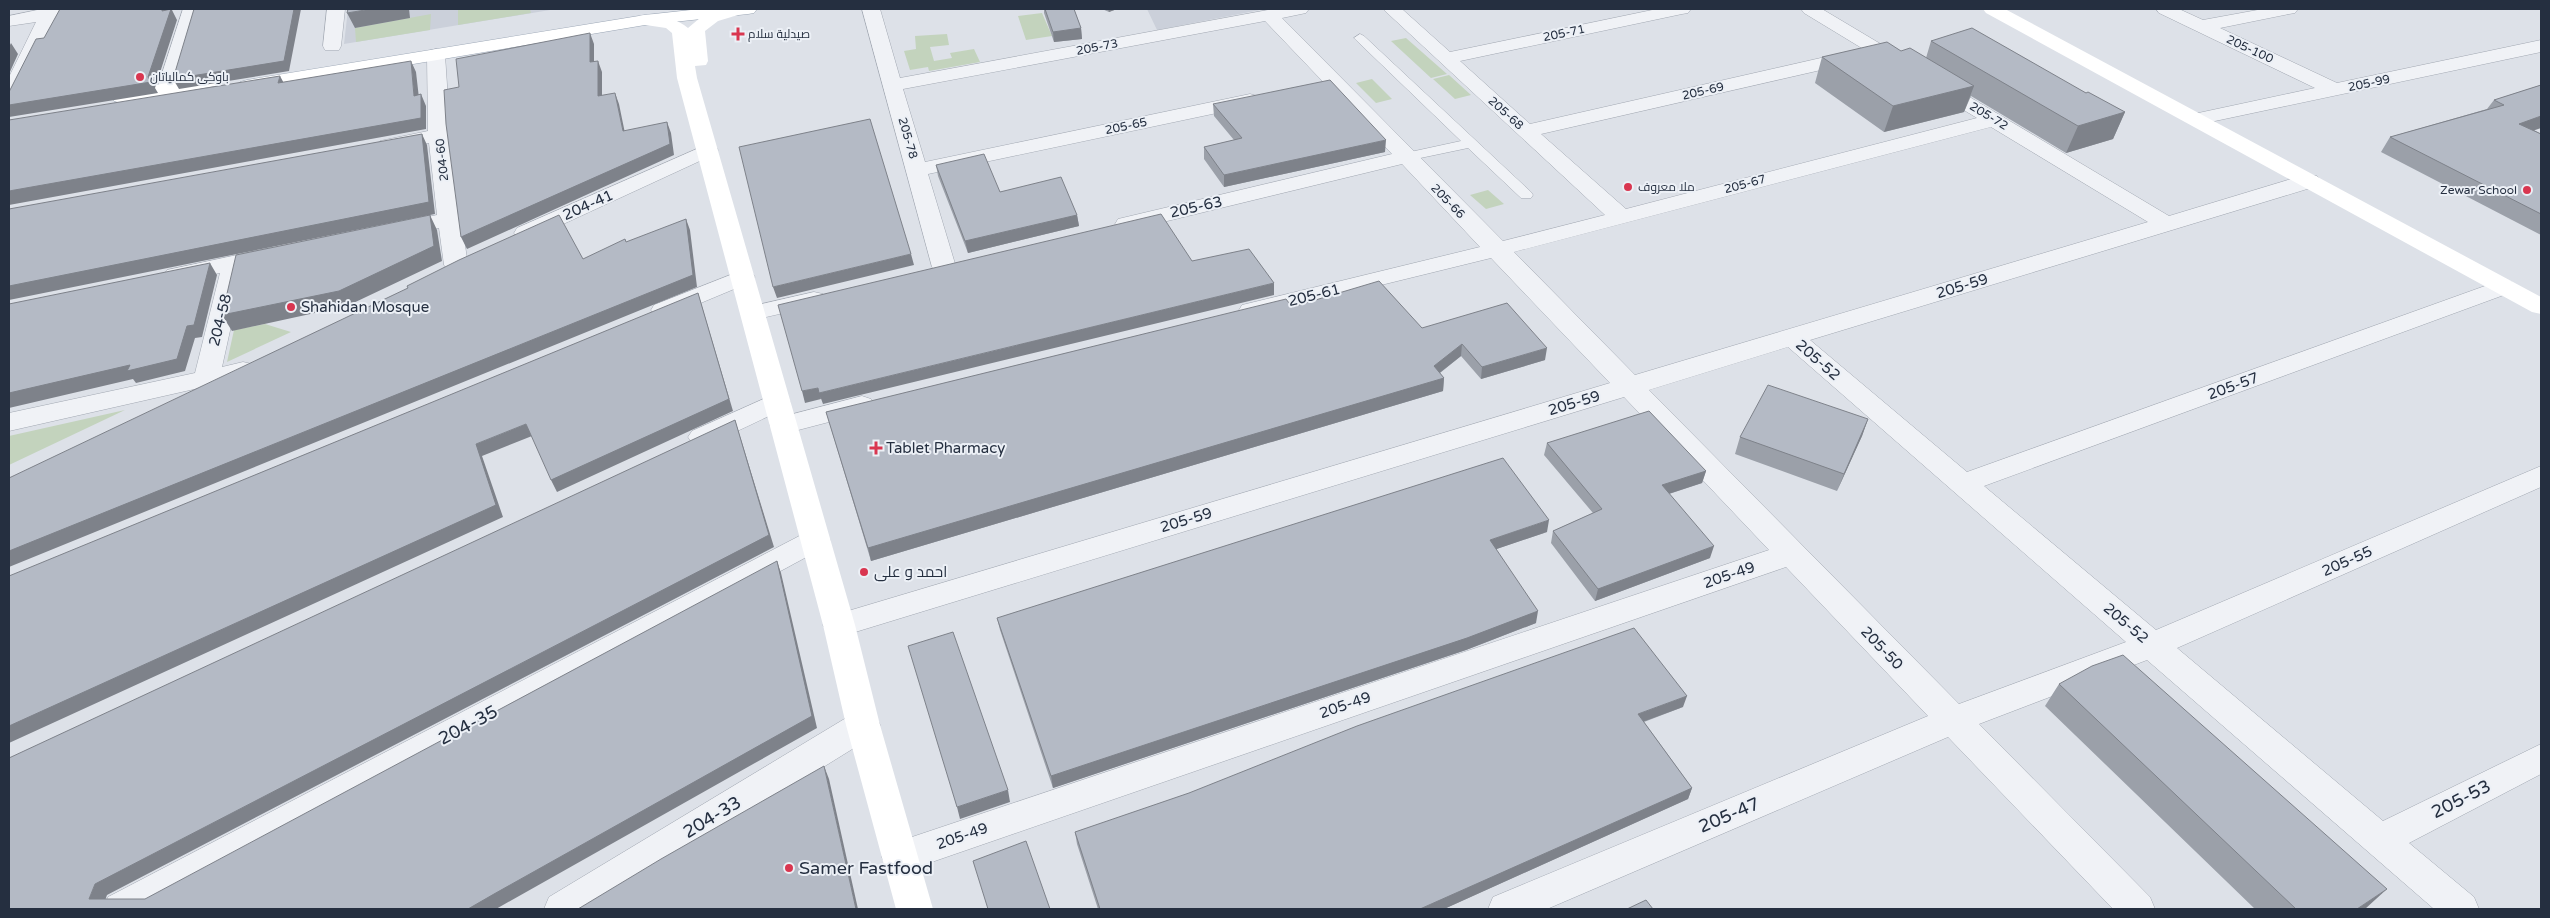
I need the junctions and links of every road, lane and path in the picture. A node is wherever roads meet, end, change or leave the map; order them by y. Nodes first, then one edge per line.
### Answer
1 (192, 9) edge
2 (336, 9) edge
3 (871, 9) edge
4 (1300, 9) edge
5 (1392, 9) edge
6 (1682, 9) edge
7 (1810, 9) edge
8 (1992, 9) edge
9 (2165, 9) edge
10 (2289, 9) edge
11 (740, 10) edge
12 (50, 12) edge
13 (642, 14) edge
14 (1268, 15) junction
15 (9, 21) edge
16 (2202, 26) junction
17 (1360, 38) dead end
18 (332, 46) dead end
19 (2541, 46) edge
20 (1880, 51) junction
21 (436, 55) junction
22 (1446, 58) junction
23 (894, 85) junction
24 (690, 86) junction
25 (167, 89) junction
26 (2335, 90) junction
27 (9, 97) edge
28 (1266, 97) edge
29 (2196, 119) junction
30 (1994, 120) junction
31 (1526, 131) junction
32 (440, 135) junction
33 (1471, 143) junction
34 (371, 148) edge
35 (708, 150) junction
36 (1406, 156) junction
37 (918, 170) junction
38 (2309, 181) junction
39 (1526, 194) dead end
40 (1620, 217) junction
41 (448, 219) junction
42 (2167, 224) junction
43 (1108, 228) edge
44 (370, 235) edge
45 (501, 244) edge
46 (1496, 250) junction
47 (293, 251) edge
48 (234, 262) junction
49 (456, 265) edge
50 (944, 267) edge
51 (743, 277) junction
52 (150, 280) edge
53 (2504, 287) junction
54 (839, 292) edge
55 (2541, 307) edge
56 (753, 313) junction
57 (1226, 316) edge
58 (637, 321) edge
59 (1791, 337) junction
60 (206, 378) junction
61 (1628, 386) junction
62 (880, 401) edge
63 (780, 413) junction
64 (151, 415) edge
65 (9, 422) edge
66 (681, 446) edge
67 (2541, 476) edge
68 (1962, 484) junction
69 (815, 540) junction
70 (1790, 554) junction
71 (839, 625) junction
72 (2152, 646) junction
73 (1952, 720) junction
74 (863, 725) junction
75 (2541, 758) edge
76 (2380, 840) junction
77 (900, 857) junction
78 (121, 909) edge
79 (562, 909) edge
80 (915, 909) edge
81 (1506, 909) edge
82 (2137, 909) edge
83 (2461, 909) edge

1 - 25 street
2 - 18 street
3 - 23 street, 205-78
4 - 14 street, 205-73
5 - 22 street, 205-68
6 - 22 street, 205-71
7 - 20 street, 205-72
8 - 29 street
9 - 16 street, 205-100
10 - 16 street
11 - 13 street
11 - 24 street
12 - 15 street
12 - 27 street
13 - 21 street
13 - 24 street
13 - 25 street
14 - 23 street, 205-73
14 - 36 street, 205-66
16 - 26 street, 205-100
17 - 33 lane
19 - 26 street, 205-99
20 - 30 street, 205-72
20 - 31 street, 205-69
21 - 25 street
21 - 32 street, 204-60
22 - 31 street, 205-68
23 - 37 street, 205-78
24 - 35 street
26 - 29 street, 205-99
28 - 37 street, 205-65
29 - 38 street
30 - 40 street, 205-67
30 - 42 street, 205-72
31 - 40 street, 205-68
32 - 34 street
32 - 41 street, 204-60
33 - 36 lane
33 - 39 lane
35 - 45 street, 204-41
35 - 51 street
36 - 43 street, 205-63
36 - 46 street, 205-66
37 - 50 street, 205-78
38 - 42 street, 205-59
38 - 53 street
40 - 46 street, 205-67
41 - 44 street
41 - 49 street, 204-60
42 - 59 street, 205-59
46 - 57 street, 205-61
46 - 61 street, 205-66
47 - 48 street
48 - 52 street
48 - 60 street, 204-58
51 - 56 street
51 - 58 street
53 - 55 street
53 - 68 street, 205-57
54 - 56 street
56 - 63 street
59 - 61 street, 205-59
59 - 68 street, 205-52
60 - 64 street
60 - 65 street
61 - 70 street, 205-50
61 - 71 street, 205-59
62 - 63 street
63 - 66 street
63 - 69 street
67 - 72 street, 205-55
68 - 72 street, 205-52
69 - 71 street
69 - 78 street, 204-35
70 - 73 street, 205-50
70 - 77 street, 205-49
71 - 74 street
72 - 73 street, 205-55
72 - 76 street, 205-52
73 - 81 street, 205-47
73 - 82 street, 205-50
74 - 77 street
74 - 79 street, 204-33
75 - 76 street, 205-53
76 - 83 street, 205-52
77 - 80 street

